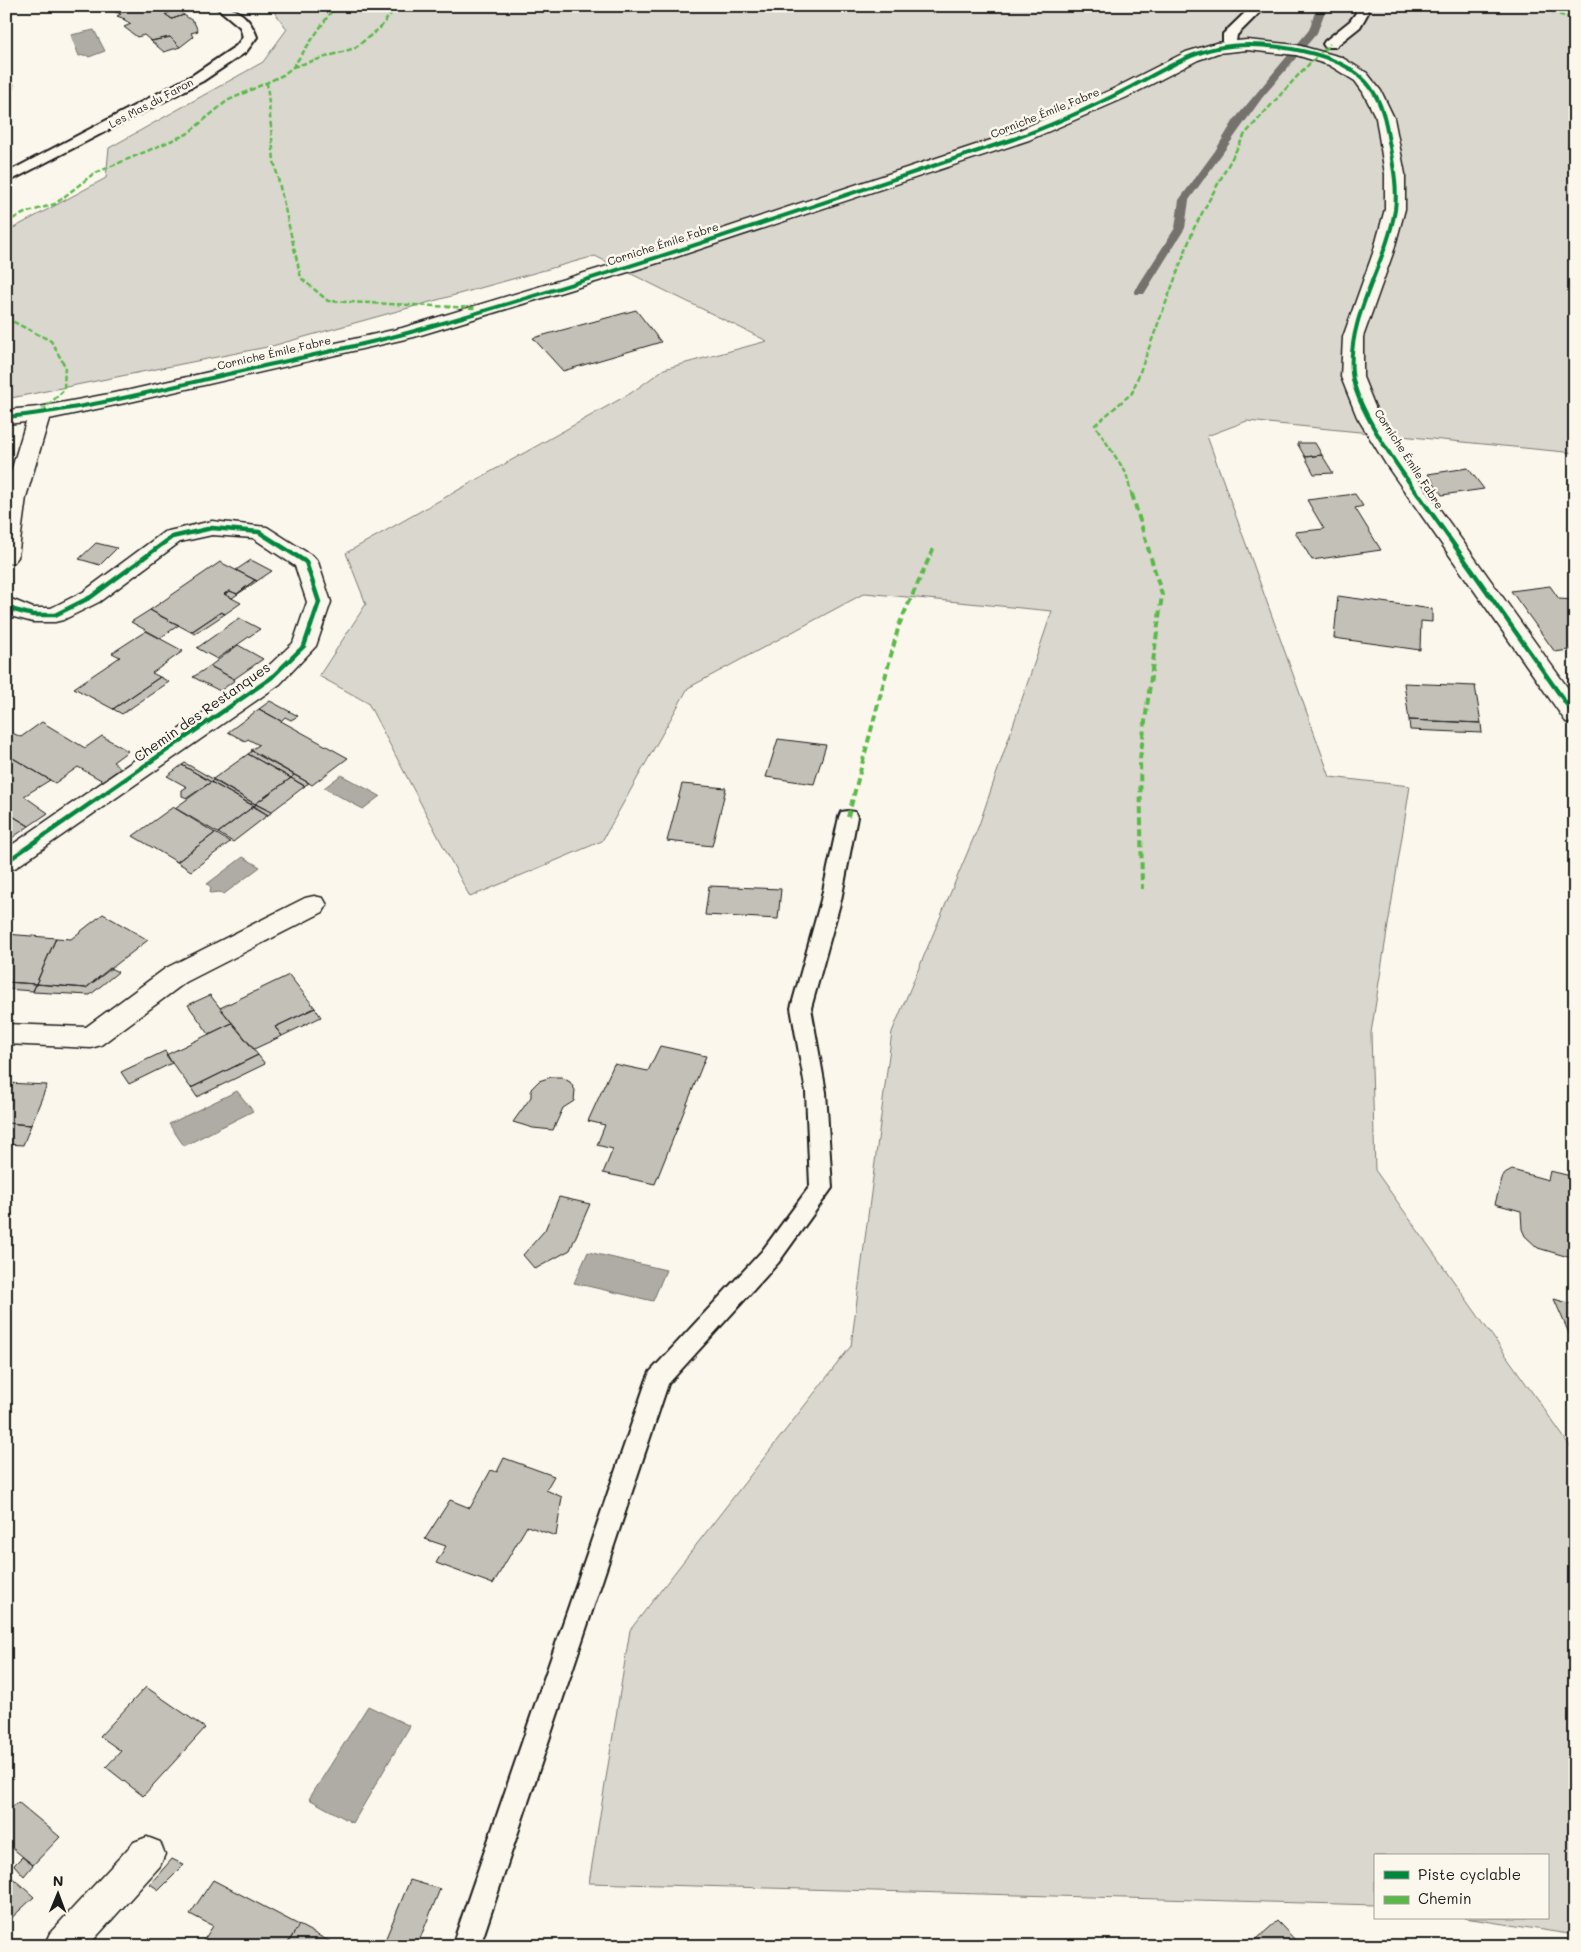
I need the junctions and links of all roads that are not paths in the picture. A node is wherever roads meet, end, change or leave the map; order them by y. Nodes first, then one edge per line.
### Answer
1 (221, 6) edge
2 (1260, 6) edge
3 (1359, 6) edge
4 (1330, 44) dead end
5 (1230, 45) junction
6 (6, 179) edge
7 (39, 414) junction
8 (6, 417) edge
9 (14, 476) edge
10 (6, 556) edge
11 (6, 604) edge
12 (1575, 716) edge
13 (848, 817) dead end
14 (6, 862) edge
15 (314, 905) dead end
16 (6, 1034) edge
17 (147, 1854) dead end
18 (63, 1946) edge
19 (466, 1946) edge

1 - 6 lane, Les Mas du Faron
2 - 5 lane
3 - 4 lane
5 - 7 street, Corniche Émile Fabre
5 - 12 street, Corniche Émile Fabre
7 - 8 street, Corniche Émile Fabre
7 - 9 street
9 - 10 street
11 - 14 street, Chemin des Restanques
13 - 19 lane
15 - 16 street
17 - 18 street

